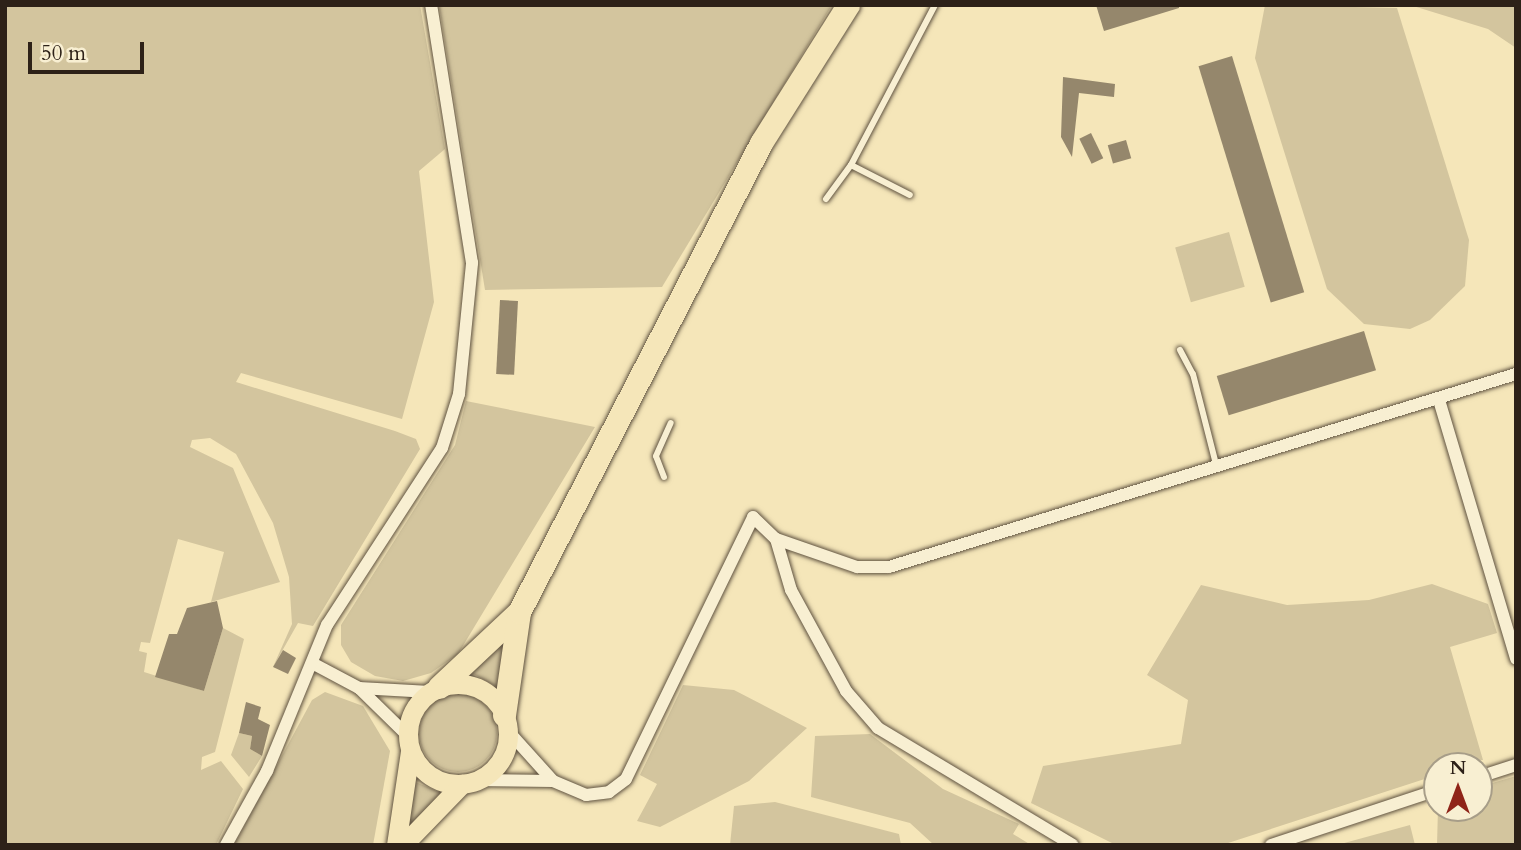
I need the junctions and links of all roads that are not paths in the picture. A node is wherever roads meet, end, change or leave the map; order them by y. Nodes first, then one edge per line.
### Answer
1 (431, 5) edge
2 (848, 5) edge
3 (935, 5) edge
4 (851, 165) junction
5 (909, 195) dead end
6 (826, 199) dead end
7 (1180, 350) dead end
8 (1516, 374) edge
9 (1439, 400) junction
10 (671, 422) dead end
11 (1218, 469) junction
12 (664, 477) dead end
13 (776, 539) junction
14 (519, 612) junction
15 (1516, 659) edge
16 (312, 663) junction
17 (359, 688) junction
18 (434, 690) junction
19 (506, 723) junction
20 (409, 744) junction
21 (1516, 765) edge
22 (1493, 772) edge
23 (553, 781) junction
24 (470, 782) junction
25 (1423, 795) edge
26 (226, 845) edge
27 (396, 845) edge
28 (403, 845) edge
29 (1073, 845) edge
30 (1271, 845) edge

1 - 16 street
2 - 14 highway
3 - 4 lane
4 - 5 lane
4 - 6 lane
7 - 11 lane
8 - 9 street
9 - 11 street
9 - 15 street
10 - 12 lane
11 - 13 street
13 - 23 street
13 - 29 street
14 - 18 highway
14 - 19 highway
16 - 17 street
16 - 26 street
17 - 18 street
17 - 20 street
18 - 19 main road
18 - 20 main road
19 - 23 street
19 - 24 main road
20 - 24 main road
20 - 27 main road
21 - 22 street
23 - 24 street
24 - 28 main road
25 - 30 street

